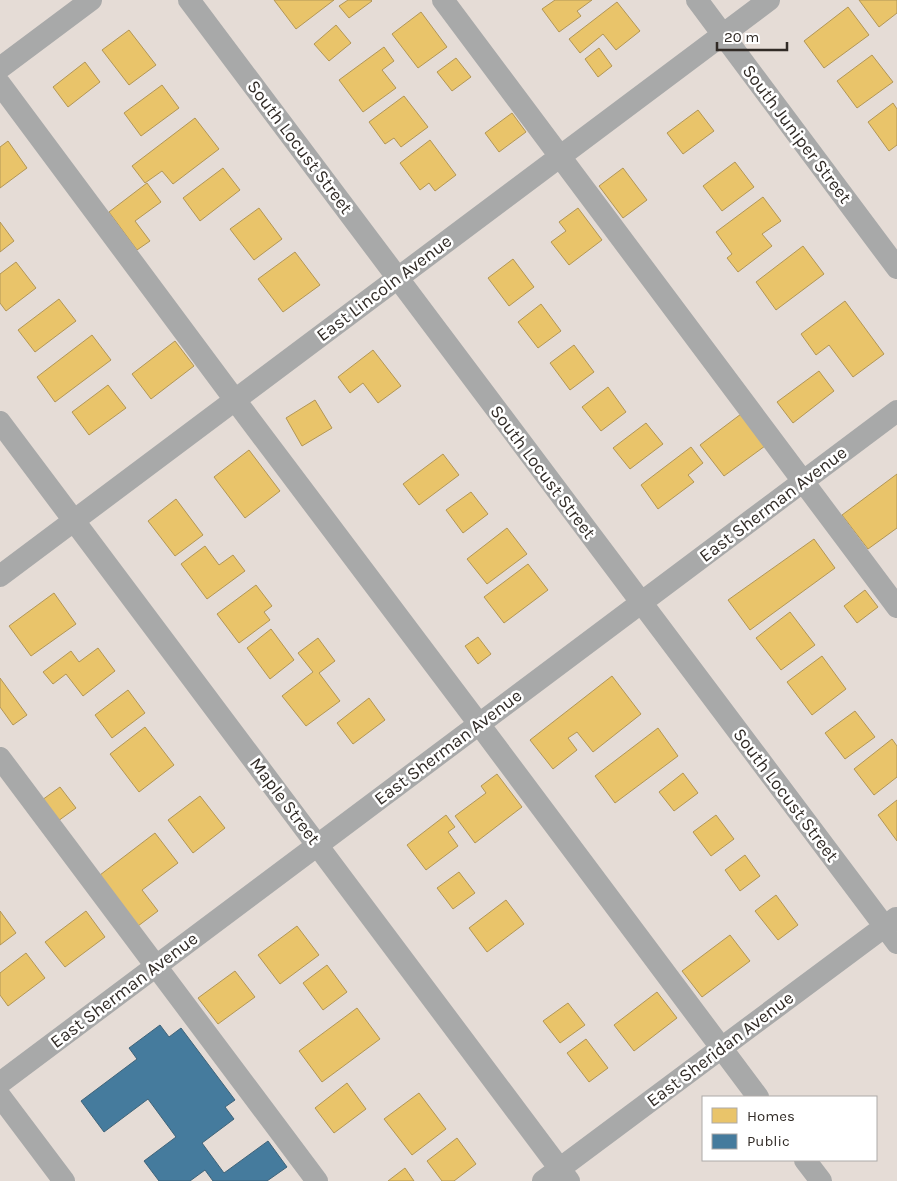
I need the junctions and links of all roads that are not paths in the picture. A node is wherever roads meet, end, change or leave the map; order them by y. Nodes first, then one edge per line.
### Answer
1 (91, 0) edge
2 (190, 0) edge
3 (444, 0) edge
4 (696, 0) edge
5 (769, 0) edge
6 (722, 35) junction
7 (0, 68) edge
8 (0, 84) edge
9 (560, 156) junction
10 (897, 268) edge
11 (398, 278) junction
12 (235, 400) junction
13 (897, 411) edge
14 (0, 422) edge
15 (803, 481) junction
16 (74, 521) junction
17 (0, 576) edge
18 (641, 602) junction
19 (897, 607) edge
20 (479, 724) junction
21 (0, 758) edge
22 (318, 844) junction
23 (893, 929) edge
24 (156, 966) junction
25 (721, 1049) junction
26 (0, 1083) edge
27 (0, 1096) edge
28 (757, 1096) edge
29 (806, 1161) edge
30 (558, 1177) edge
31 (64, 1181) edge
32 (317, 1181) edge
33 (822, 1181) edge

1 - 7 street
2 - 11 street, South Locust Street
3 - 9 street
4 - 6 street, South Juniper Street
5 - 6 street, East Lincoln Avenue
6 - 9 street, East Lincoln Avenue
6 - 10 street, South Juniper Street
8 - 12 street
9 - 11 street, East Lincoln Avenue
9 - 15 street
11 - 12 street, East Lincoln Avenue
11 - 18 street, South Locust Street
12 - 16 street, East Lincoln Avenue
12 - 20 street
13 - 15 street, East Sherman Avenue
14 - 16 street, Maple Street
15 - 18 street, East Sherman Avenue
15 - 19 street
16 - 17 street, East Lincoln Avenue
16 - 22 street, Maple Street
18 - 20 street, East Sherman Avenue
18 - 23 street, South Locust Street
20 - 22 street, East Sherman Avenue
20 - 25 street
21 - 24 street
22 - 24 street, East Sherman Avenue
22 - 30 street, Maple Street
23 - 25 street, East Sheridan Avenue
24 - 26 street, East Sherman Avenue
24 - 32 street
25 - 28 street
25 - 30 street, East Sheridan Avenue
27 - 31 street
29 - 33 street

